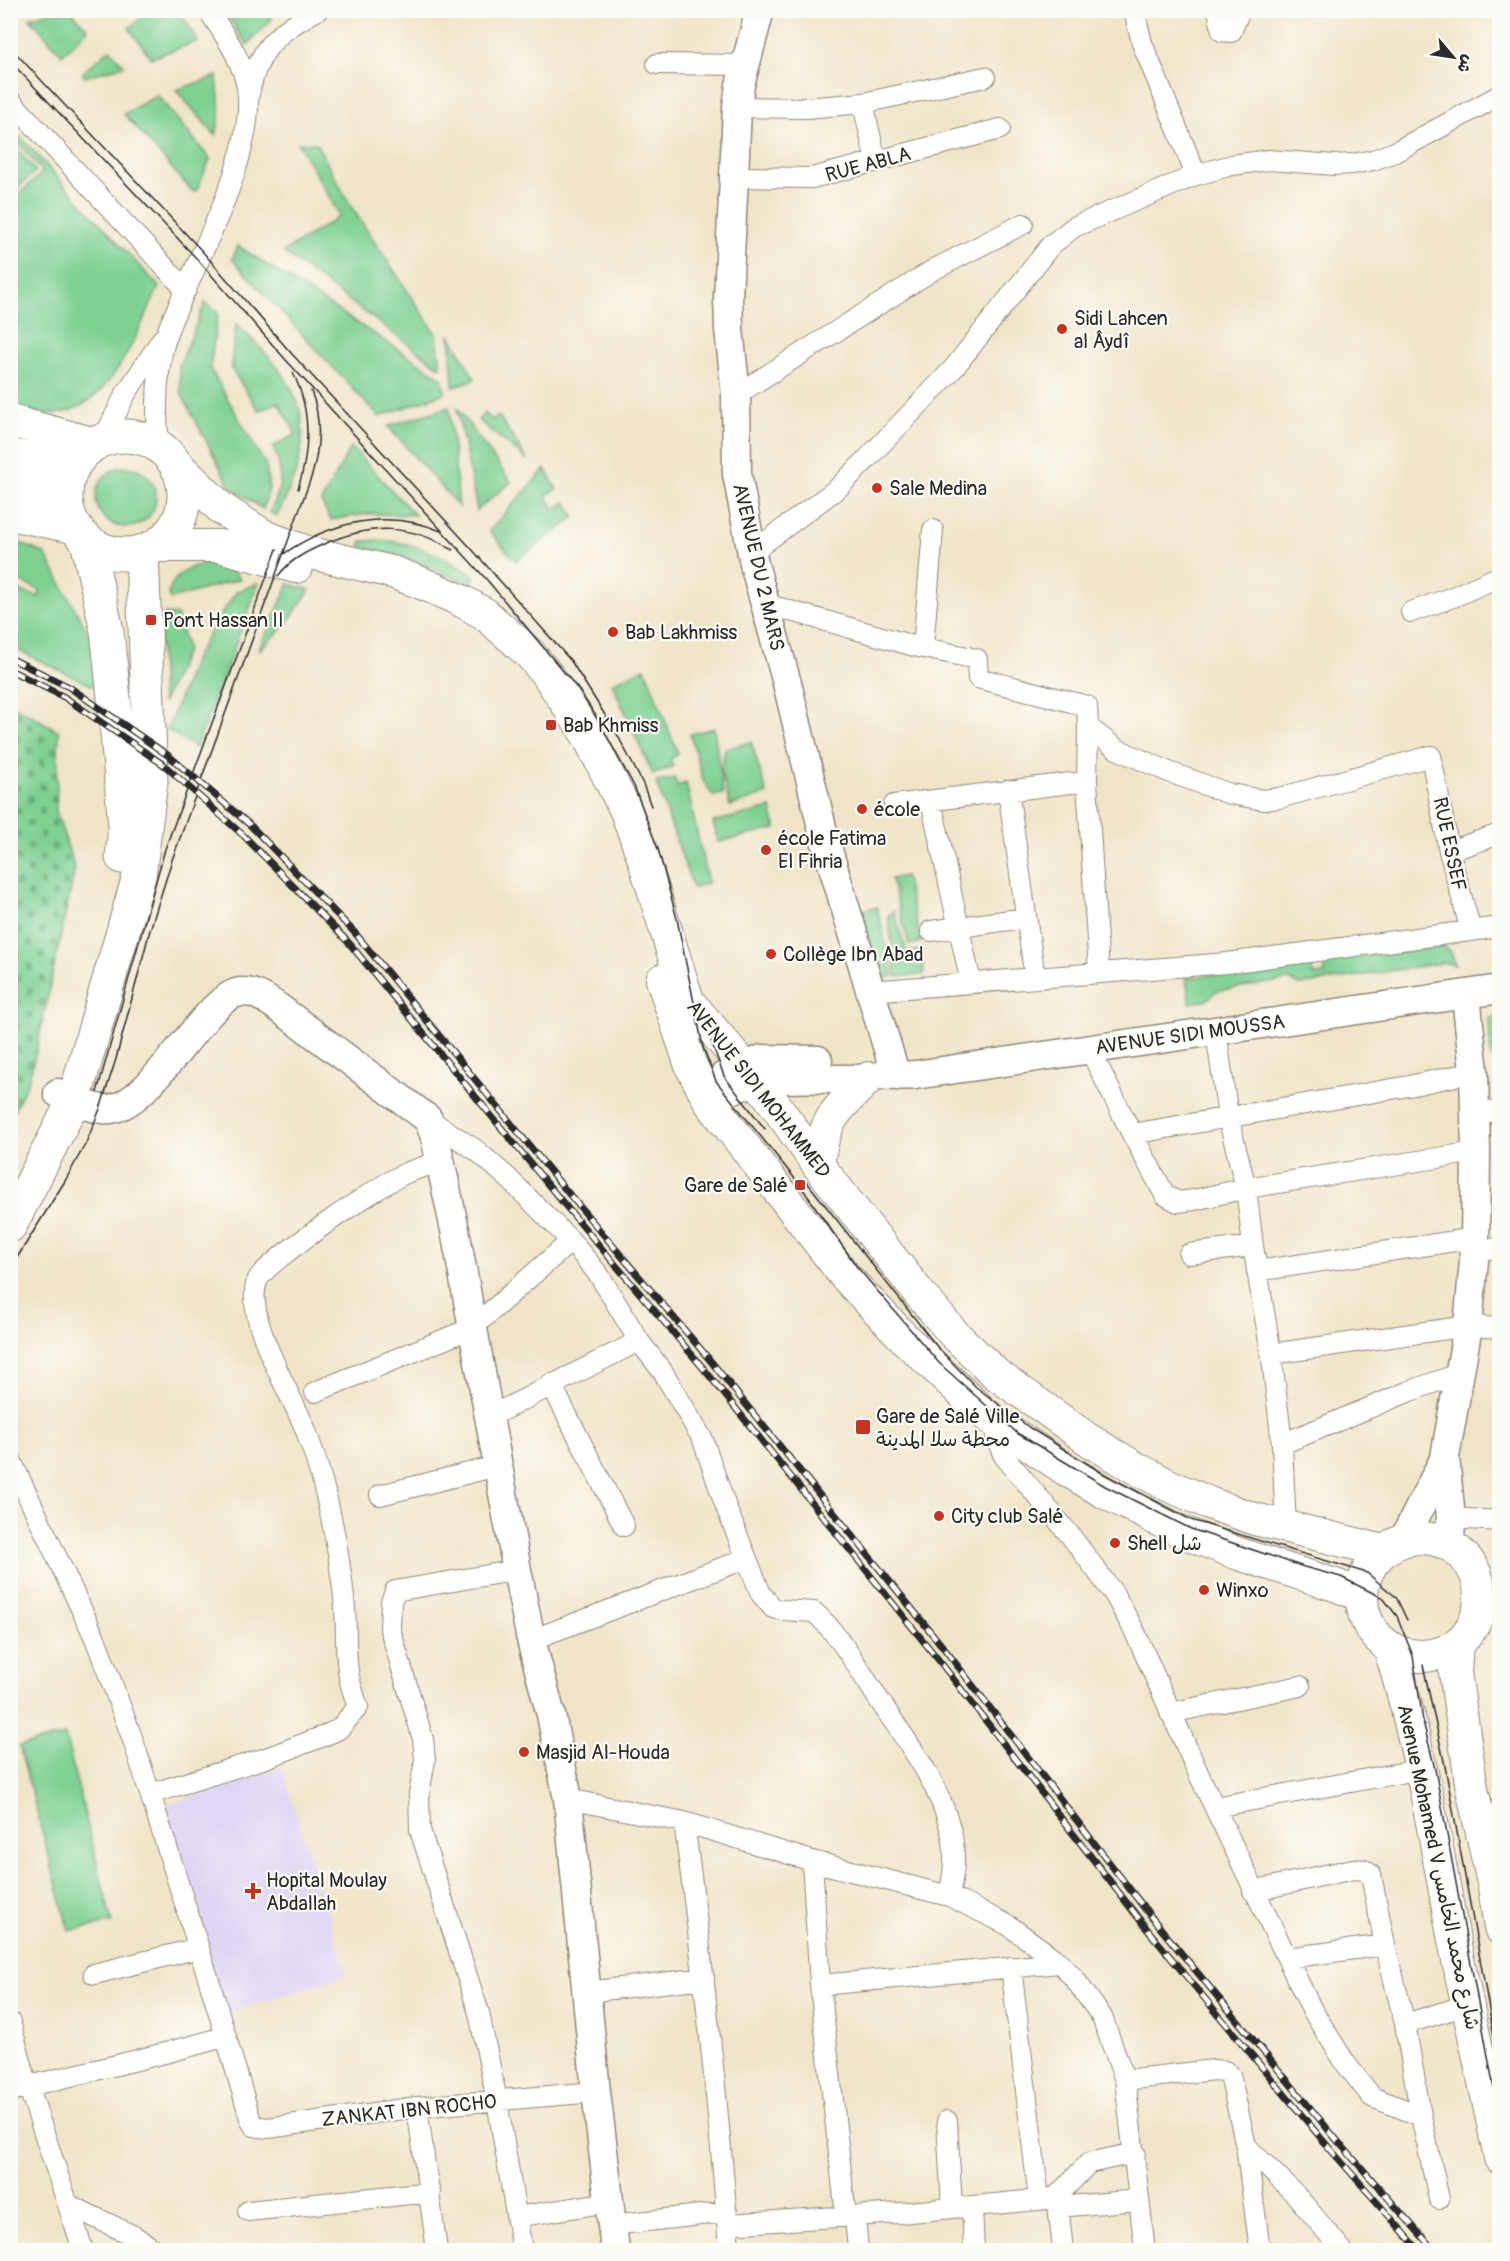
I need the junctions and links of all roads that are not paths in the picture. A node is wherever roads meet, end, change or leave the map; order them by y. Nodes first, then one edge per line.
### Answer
1 (208, 10) edge
2 (318, 10) edge
3 (760, 10) edge
4 (1134, 10) edge
5 (1218, 10) edge
6 (1240, 10) edge
7 (294, 16) edge
8 (657, 64) dead end
9 (746, 66) junction
10 (985, 77) dead end
11 (248, 96) junction
12 (1500, 96) edge
13 (10, 100) edge
14 (863, 103) junction
15 (737, 107) junction
16 (1000, 129) dead end
17 (876, 162) junction
18 (1196, 175) junction
19 (734, 177) junction
20 (1023, 224) dead end
21 (186, 290) junction
22 (167, 332) junction
23 (736, 395) junction
24 (10, 421) edge
25 (91, 450) junction
26 (166, 454) junction
27 (10, 456) edge
28 (10, 484) edge
29 (10, 514) edge
30 (76, 522) junction
31 (933, 531) dead end
32 (149, 549) junction
33 (752, 552) junction
34 (1500, 576) edge
35 (766, 604) junction
36 (1411, 612) dead end
37 (923, 648) junction
38 (1088, 727) junction
39 (1087, 781) junction
40 (1008, 790) junction
41 (930, 801) junction
42 (894, 805) dead end
43 (1500, 834) edge
44 (1449, 851) junction
45 (1025, 918) junction
46 (960, 927) junction
47 (1500, 927) edge
48 (931, 931) dead end
49 (1471, 931) junction
50 (1099, 974) junction
51 (1035, 978) junction
52 (971, 983) junction
53 (1500, 989) edge
54 (870, 991) junction
55 (1466, 995) junction
56 (1216, 1031) junction
57 (1089, 1048) junction
58 (748, 1062) junction
59 (1474, 1072) junction
60 (882, 1077) junction
61 (66, 1097) junction
62 (707, 1097) junction
63 (1488, 1112) edge
64 (1228, 1117) junction
65 (428, 1119) junction
66 (1132, 1134) junction
67 (1476, 1152) junction
68 (440, 1161) junction
69 (818, 1165) junction
70 (10, 1183) edge
71 (1246, 1188) junction
72 (10, 1226) edge
73 (571, 1241) junction
74 (1483, 1245) edge
75 (1253, 1246) junction
76 (1189, 1254) dead end
77 (1257, 1272) junction
78 (1468, 1326) junction
79 (472, 1328) junction
80 (1500, 1328) edge
81 (639, 1341) junction
82 (1271, 1354) junction
83 (1461, 1373) junction
84 (551, 1384) junction
85 (315, 1392) dead end
86 (489, 1417) junction
87 (995, 1422) junction
88 (1282, 1444) junction
89 (1445, 1457) junction
90 (10, 1458) edge
91 (497, 1466) junction
92 (380, 1496) dead end
93 (1500, 1521) edge
94 (624, 1526) dead end
95 (1286, 1528) junction
96 (1457, 1541) junction
97 (1393, 1546) junction
98 (745, 1559) junction
99 (517, 1570) junction
100 (1500, 1572) edge
101 (1362, 1596) junction
102 (1500, 1619) edge
103 (531, 1640) junction
104 (1462, 1640) junction
105 (1389, 1647) junction
106 (1300, 1686) dead end
107 (1170, 1713) junction
108 (1422, 1769) junction
109 (150, 1794) junction
110 (568, 1799) junction
111 (1215, 1807) junction
112 (684, 1822) junction
113 (812, 1861) junction
114 (1253, 1891) junction
115 (950, 1896) junction
116 (1498, 1913) edge
117 (1385, 1945) junction
118 (199, 1948) junction
119 (1287, 1958) junction
120 (1060, 1963) junction
121 (1011, 1967) junction
122 (94, 1974) dead end
123 (705, 1978) junction
124 (820, 1985) junction
125 (587, 1992) junction
126 (1467, 2005) junction
127 (10, 2022) edge
128 (1405, 2024) junction
129 (226, 2036) junction
130 (1125, 2080) junction
131 (20, 2088) edge
132 (596, 2092) junction
133 (497, 2101) junction
134 (417, 2107) junction
135 (1421, 2116) junction
136 (947, 2121) dead end
137 (1246, 2146) junction
138 (1135, 2153) junction
139 (1500, 2158) edge
140 (430, 2192) junction
141 (1439, 2199) dead end
142 (1139, 2200) junction
143 (1051, 2201) junction
144 (69, 2205) junction
145 (962, 2207) junction
146 (248, 2211) dead end
147 (850, 2216) junction
148 (516, 2217) junction
149 (727, 2218) junction
150 (612, 2226) edge
151 (83, 2250) edge
152 (155, 2250) edge
153 (437, 2250) edge
154 (522, 2250) edge
155 (729, 2250) edge
156 (858, 2250) edge
157 (974, 2250) edge
158 (1063, 2250) edge
159 (1145, 2250) edge
160 (1260, 2250) edge
161 (1342, 2250) edge

1 - 11 street
2 - 7 street
3 - 9 street, AVENUE DU 2 MARS
4 - 18 street
5 - 6 street
7 - 11 street
8 - 9 street
9 - 15 street, AVENUE DU 2 MARS
10 - 14 street
11 - 21 street
12 - 18 street
13 - 21 street
14 - 15 street
14 - 17 street
15 - 19 street, AVENUE DU 2 MARS
16 - 17 street, RUE ABLA
17 - 19 street, RUE ABLA
18 - 33 street
19 - 23 street, AVENUE DU 2 MARS
20 - 23 street
21 - 22 street
22 - 25 street
22 - 26 street
23 - 33 street, AVENUE DU 2 MARS
24 - 25 main road
25 - 26 highway
25 - 27 highway
25 - 30 highway
26 - 32 highway
26 - 58 main road, AVENUE SIDI MOHAMMED
28 - 30 highway
29 - 30 main road
30 - 32 highway
30 - 61 highway
31 - 37 street
32 - 61 highway
32 - 62 main road, AVENUE SIDI MOHAMMED
33 - 35 street, AVENUE DU 2 MARS
34 - 36 street
35 - 37 street
35 - 54 street, AVENUE DU 2 MARS
37 - 38 street
38 - 39 street
38 - 44 street, RUE ESSEF
39 - 40 street
39 - 50 street
40 - 41 street
40 - 45 street
41 - 42 street
41 - 46 street
43 - 44 street
44 - 49 street, RUE ESSEF
45 - 46 street
45 - 51 street
46 - 48 street
46 - 52 street
47 - 49 street
49 - 50 street
50 - 51 street
51 - 52 street
52 - 54 street
53 - 55 street, AVENUE SIDI MOUSSA
54 - 60 street, AVENUE DU 2 MARS
55 - 56 street, AVENUE SIDI MOUSSA
55 - 59 street
56 - 57 street, AVENUE SIDI MOUSSA
56 - 64 street
57 - 60 street, AVENUE SIDI MOUSSA
57 - 66 street
58 - 60 street, AVENUE SIDI MOUSSA
58 - 62 street, AVENUE SIDI MOUSSA
58 - 69 main road, AVENUE SIDI MOHAMMED
59 - 63 street
59 - 64 street
60 - 69 main road
61 - 65 street
61 - 70 highway
61 - 72 highway
62 - 87 main road, AVENUE SIDI MOHAMMED
63 - 67 street
64 - 66 street
64 - 71 street
65 - 68 street
65 - 73 street
66 - 71 street
67 - 71 street
67 - 74 street
68 - 79 street
68 - 109 street
69 - 95 main road, AVENUE SIDI MOHAMMED
71 - 75 street
73 - 79 street
73 - 81 street
74 - 77 street
74 - 78 street
75 - 76 street
75 - 77 street
77 - 82 street
78 - 80 street
78 - 82 street
78 - 83 street
79 - 85 street
79 - 86 street
81 - 84 street
81 - 98 street
82 - 88 street
83 - 88 street
83 - 89 street
84 - 86 street
84 - 94 street
86 - 91 street
87 - 101 main road, AVENUE SIDI MOHAMMED
87 - 107 street
88 - 95 street
89 - 96 street
89 - 97 street
90 - 109 street, ZANKAT IBN ROCHO
91 - 92 street
91 - 99 street
93 - 96 street
95 - 97 main road, AVENUE SIDI MOHAMMED
96 - 97 main road
96 - 100 main road
96 - 104 main road
97 - 101 main road
98 - 103 street
98 - 115 street
99 - 103 street
99 - 133 street
101 - 105 main road
102 - 104 main road
103 - 110 street
104 - 105 main road
104 - 116 main road
105 - 108 main road, Avenue Mohamed V شارع محمد الخامس
106 - 107 street
107 - 111 street
108 - 111 street
108 - 126 main road, Avenue Mohamed V شارع محمد الخامس
109 - 118 street, ZANKAT IBN ROCHO
110 - 112 street
110 - 125 street
111 - 114 street
112 - 113 street
112 - 123 street
113 - 115 street
113 - 124 street
114 - 117 street
114 - 119 street
115 - 120 street
117 - 119 street
117 - 128 street
118 - 122 street
118 - 129 street, ZANKAT IBN ROCHO
119 - 135 street
120 - 121 street
120 - 130 street
121 - 124 street
121 - 143 street
123 - 125 street
123 - 149 street
124 - 147 street
125 - 132 street
126 - 128 street
126 - 139 main road, Avenue Mohamed V شارع محمد الخامس
127 - 131 street
128 - 135 street
129 - 131 street
129 - 134 street, ZANKAT IBN ROCHO
130 - 137 street
130 - 138 street
131 - 144 street
132 - 133 street, ZANKAT IBN ROCHO
132 - 150 street
133 - 134 street, ZANKAT IBN ROCHO
133 - 148 street
134 - 140 street
135 - 141 street
136 - 145 street
137 - 160 street
137 - 161 street
138 - 142 street
138 - 143 street
140 - 146 street
140 - 153 street
142 - 143 street
142 - 159 street
143 - 145 street
143 - 158 street
144 - 151 street
144 - 152 street
145 - 147 street
145 - 157 street
147 - 149 street
147 - 156 street
148 - 150 street
148 - 154 street
149 - 150 street
149 - 155 street

